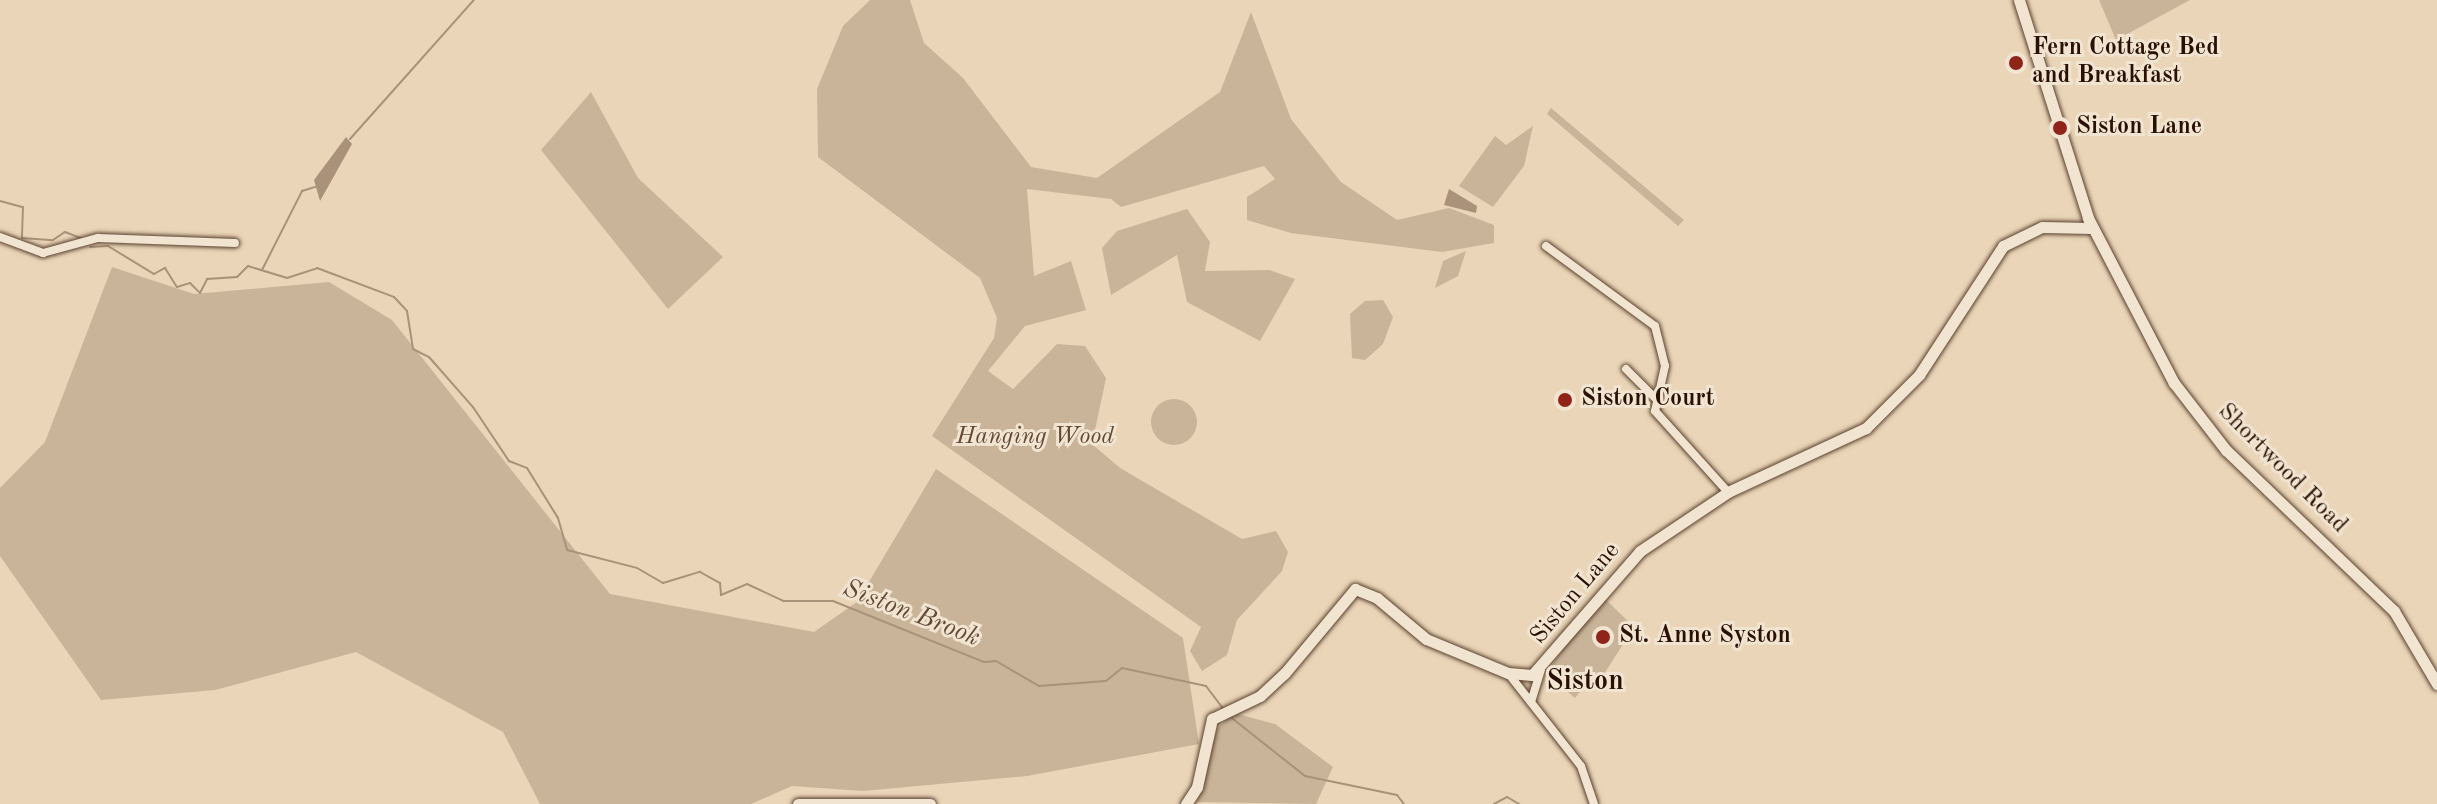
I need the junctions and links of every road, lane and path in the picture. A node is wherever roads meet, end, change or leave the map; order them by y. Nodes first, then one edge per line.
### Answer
1 (2019, 0) edge
2 (2090, 223) junction
3 (0, 237) edge
4 (235, 243) dead end
5 (1546, 246) dead end
6 (1626, 369) dead end
7 (1655, 398) junction
8 (1728, 492) junction
9 (1541, 670) junction
10 (1508, 673) junction
11 (2437, 684) edge
12 (1531, 702) junction
13 (798, 804) edge
14 (930, 804) edge
15 (1186, 804) edge
16 (1594, 804) edge

1 - 2 street, Shortwood Road
2 - 8 street, Siston Lane
2 - 11 street, Shortwood Road
3 - 4 street
5 - 7 street
6 - 7 street
7 - 8 street
8 - 9 street, Siston Lane
9 - 10 street, Siston Lane
9 - 12 street
10 - 12 street
10 - 15 street, Siston Lane
12 - 16 street
13 - 14 street

